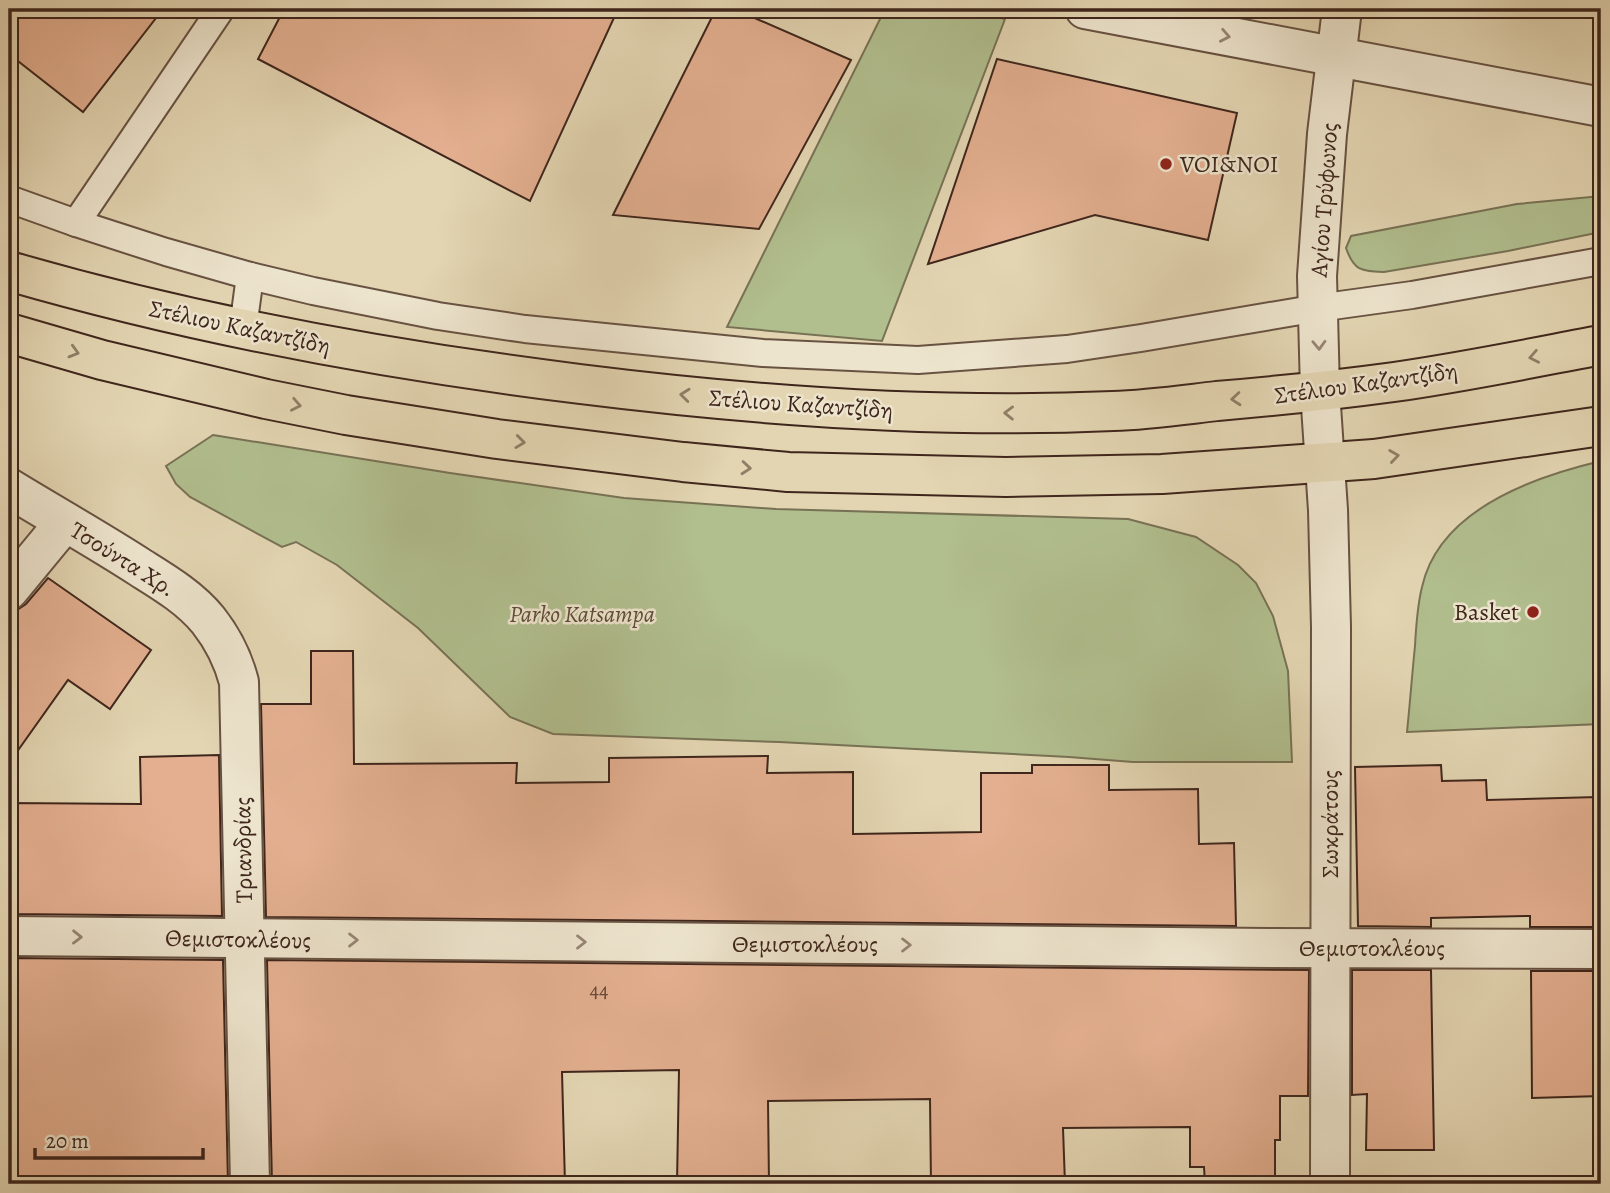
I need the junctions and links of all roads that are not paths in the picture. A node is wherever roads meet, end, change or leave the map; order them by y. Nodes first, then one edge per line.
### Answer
1 (221, 9) edge
2 (1085, 9) edge
3 (1342, 9) edge
4 (1336, 57) junction
5 (1601, 107) edge
6 (9, 199) edge
7 (76, 223) junction
8 (1601, 261) edge
9 (9, 271) edge
10 (250, 276) junction
11 (1318, 307) junction
12 (243, 328) junction
13 (9, 333) edge
14 (1601, 345) edge
15 (1320, 391) junction
16 (1601, 426) edge
17 (1326, 463) junction
18 (9, 488) edge
19 (65, 522) junction
20 (9, 590) edge
21 (225, 645) joint
22 (9, 936) edge
23 (245, 939) junction
24 (1330, 947) junction
25 (1601, 949) edge
26 (250, 1184) edge
27 (1330, 1184) edge

1 - 7 lane
2 -> 4 street
3 - 4 street, Αγίου Τρύφωνος
4 - 5 street
4 - 11 street, Αγίου Τρύφωνος
6 - 7 lane
7 - 10 lane
8 - 11 lane
9 - 12 main road, Στέλιου Καζαντζίδη
10 - 11 lane
10 - 12 lane
11 -> 15 street, Αγίου Τρύφωνος
15 -> 12 main road, Στέλιου Καζαντζίδη
13 -> 17 main road
14 -> 15 main road, Στέλιου Καζαντζίδη
15 - 17 street, Αγίου Τρύφωνος
17 -> 16 main road
17 - 24 street, Σωκράτους
18 - 19 street, Τσούντα Χρ.
19 - 20 street
19 - 21 street, Τσούντα Χρ.
21 - 23 street, Τριανδρίας
22 -> 23 street, Θεμιστοκλέους
23 -> 24 street, Θεμιστοκλέους
23 - 26 street, Τριανδρίας
24 - 25 street, Θεμιστοκλέους
24 - 27 street, Σωκράτους

